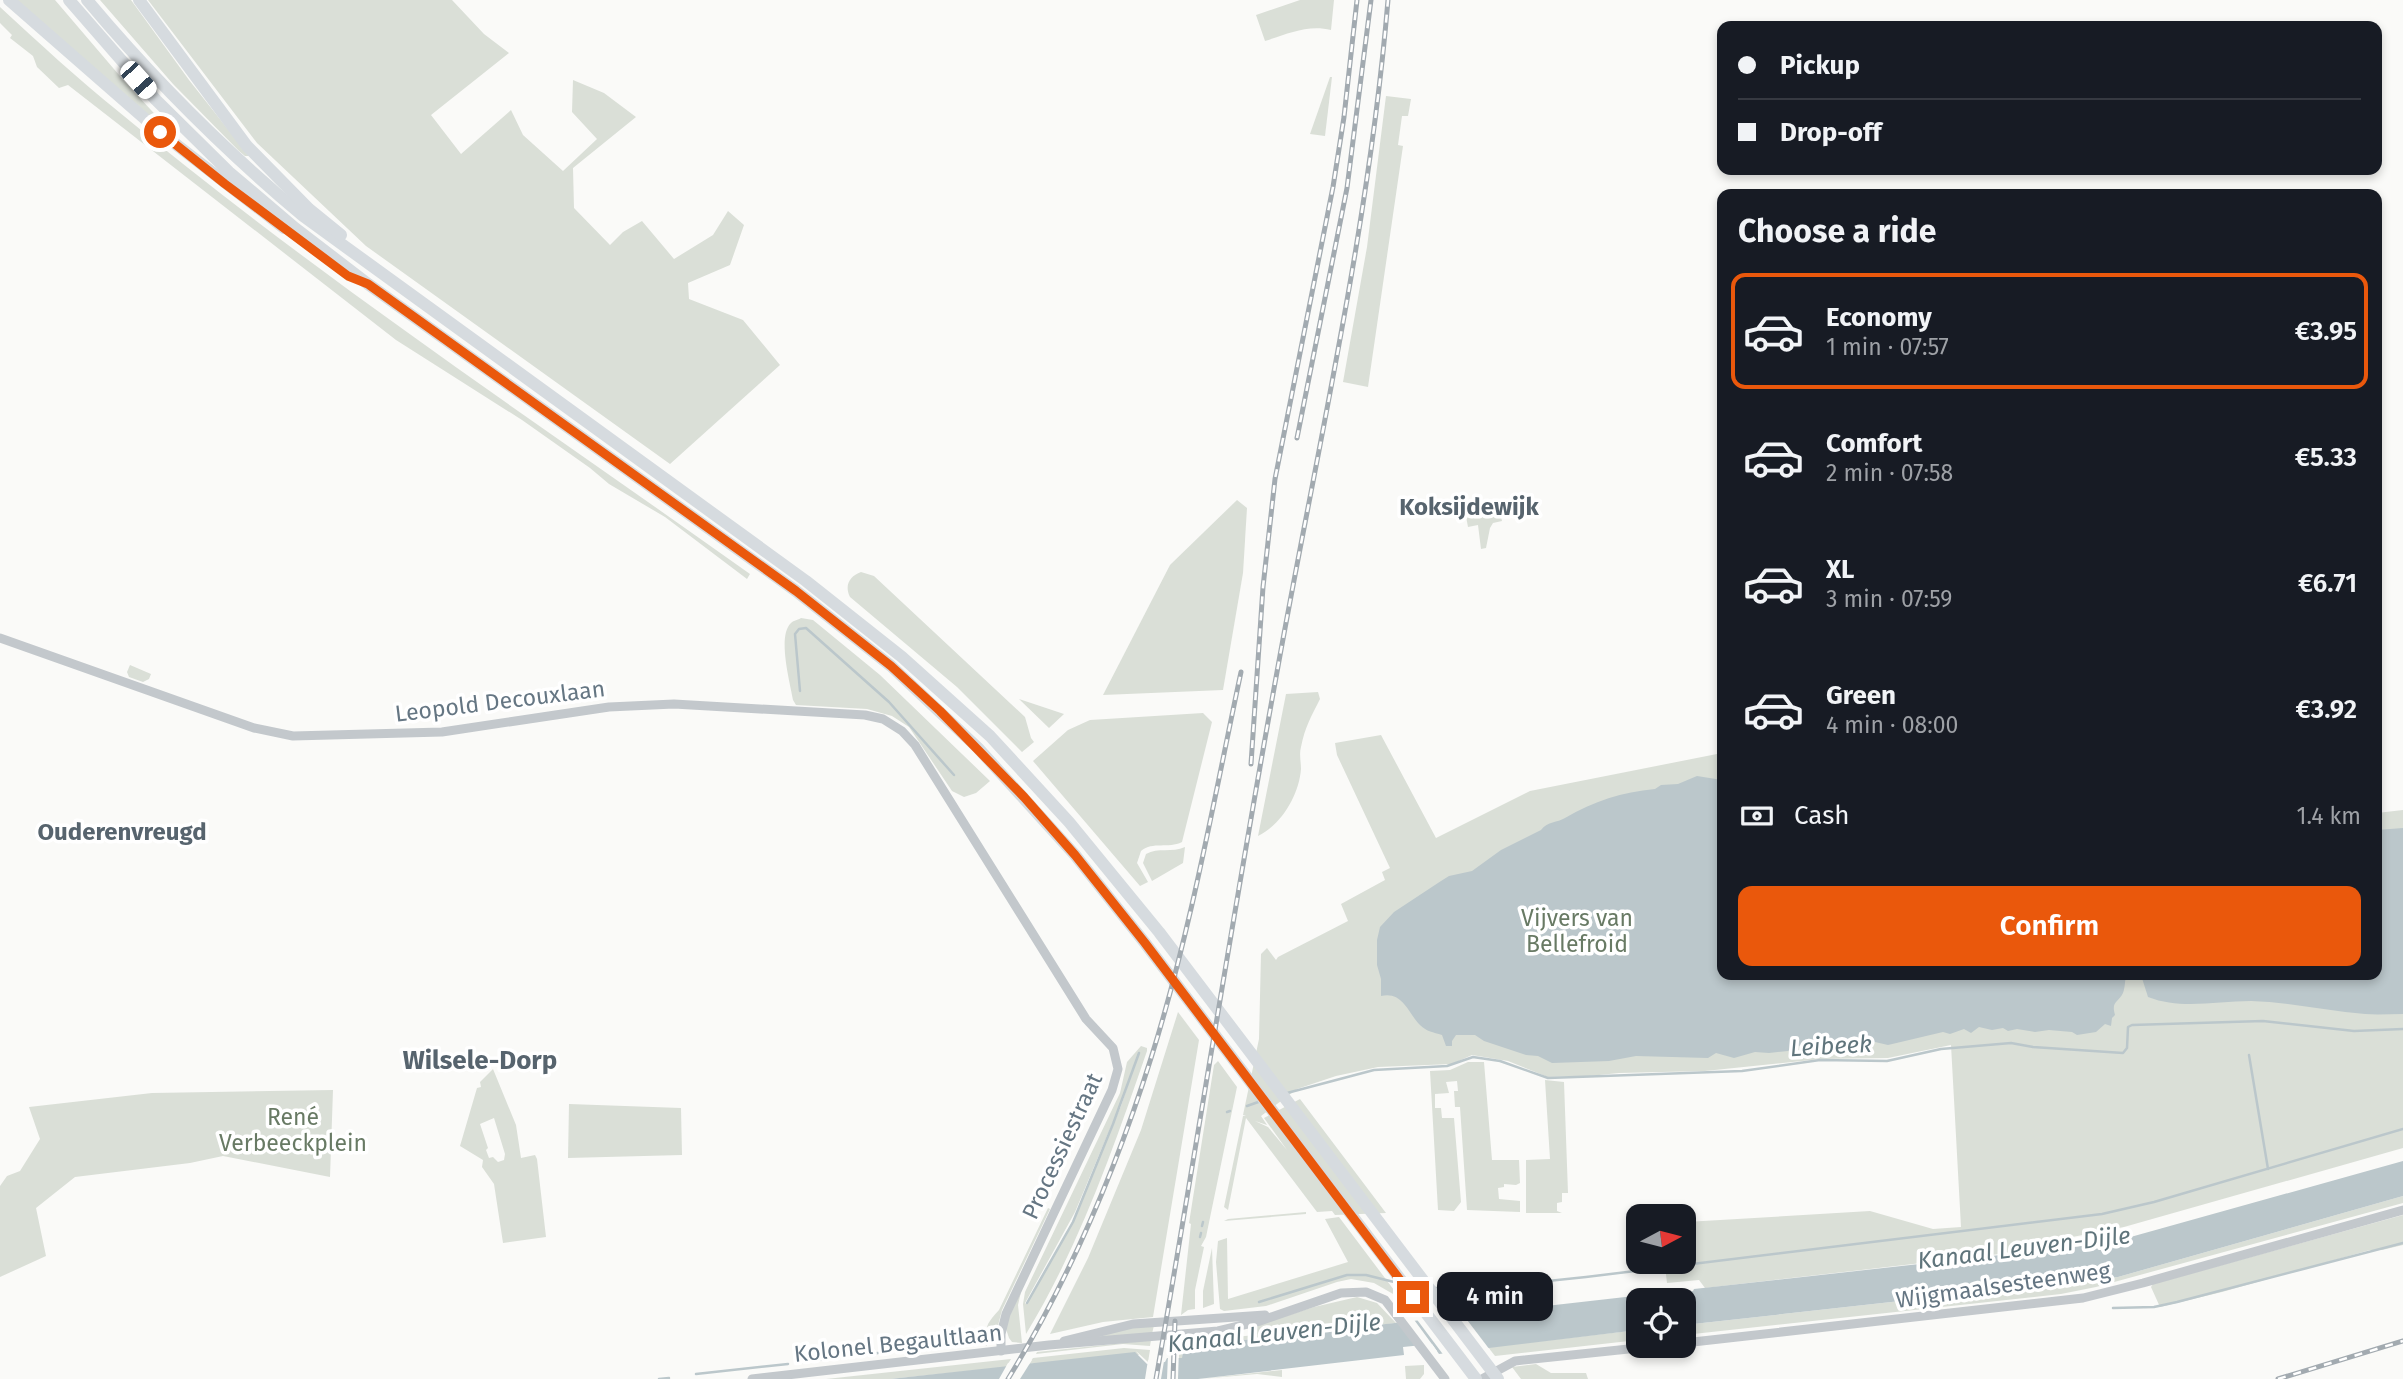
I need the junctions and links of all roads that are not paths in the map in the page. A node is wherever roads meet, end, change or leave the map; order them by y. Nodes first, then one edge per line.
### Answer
1 (9, 0) edge
2 (69, 0) edge
3 (88, 0) edge
4 (139, 0) edge
5 (366, 264) junction
6 (368, 284) junction
7 (0, 638) edge
8 (966, 827) joint
9 (2403, 1210) edge
10 (1283, 1312) junction
11 (1696, 1342) edge
12 (1049, 1345) junction
13 (1626, 1349) edge
14 (1001, 1351) junction
15 (752, 1379) edge
16 (1445, 1379) edge
17 (1476, 1379) edge
18 (1482, 1379) edge
19 (1498, 1379) edge

1 - 6 highway
2 - 6 highway
3 - 5 highway
4 - 5 highway
5 - 19 highway
6 - 17 highway
7 - 8 street, Leopold Decouxlaan
8 - 14 street, Processiestraat
9 - 11 street, Wijgmaalsesteenweg
10 - 12 street, Kolonel Begaultlaan
10 - 12 street, Kolonel Begaultlaan
10 - 16 street, Kolonel Begaultlaan
12 - 14 street, Kolonel Begaultlaan
13 - 18 street
14 - 15 street, Kolonel Begaultlaan

